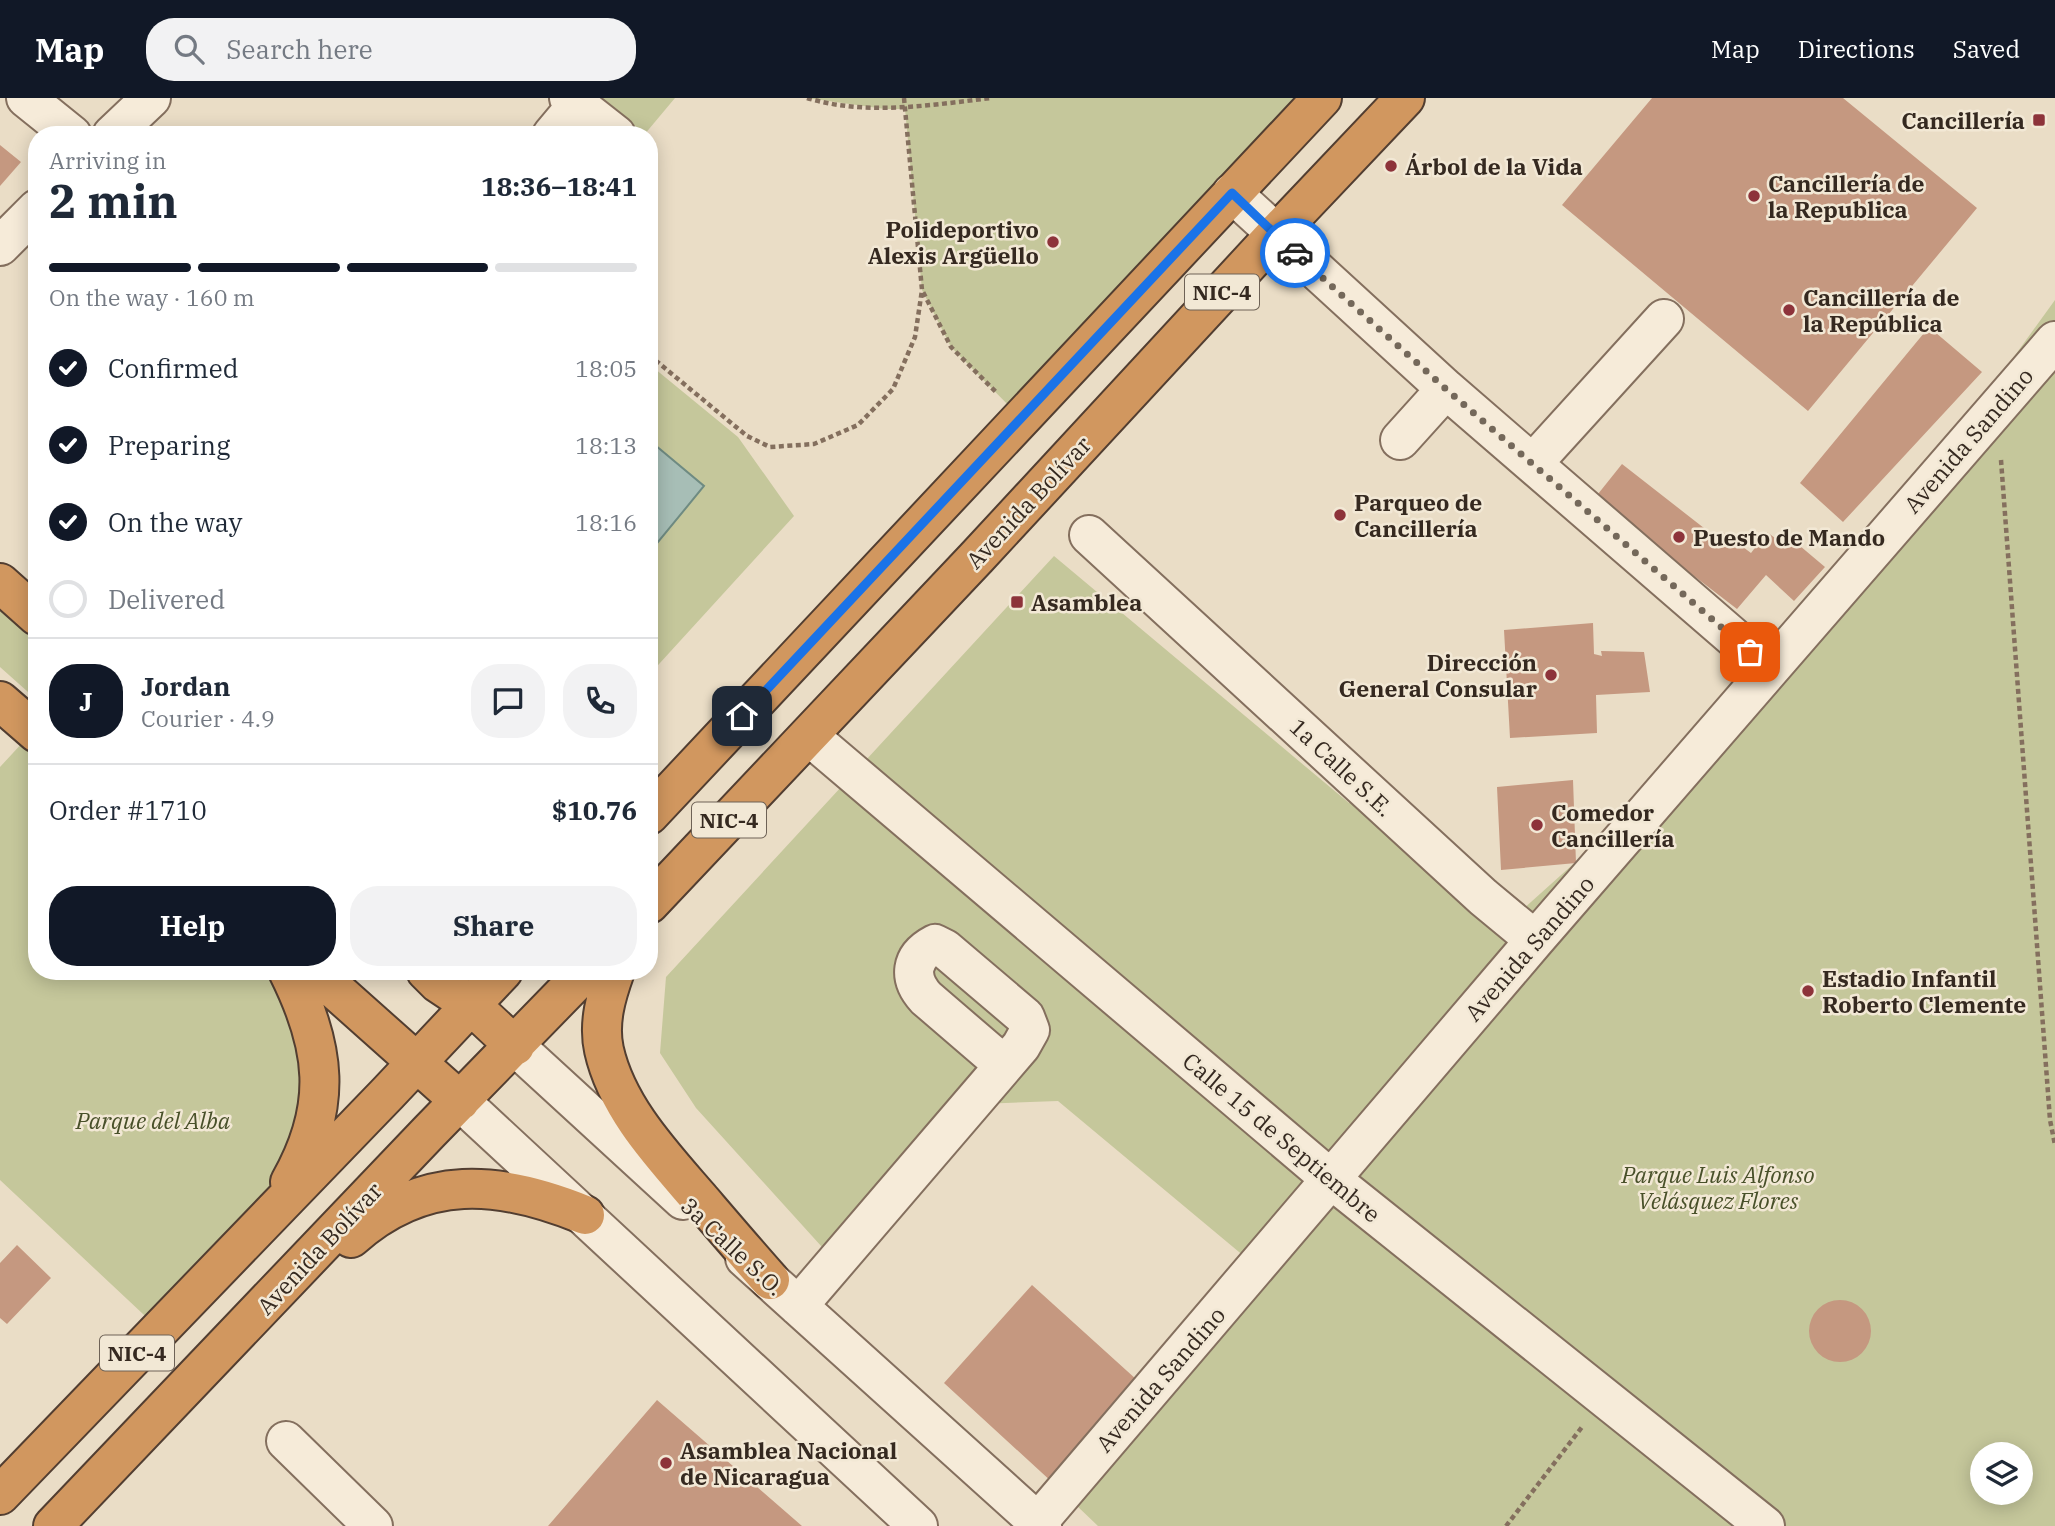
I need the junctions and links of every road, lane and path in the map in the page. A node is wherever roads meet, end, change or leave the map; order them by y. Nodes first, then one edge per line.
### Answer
1 (26, 98) edge
2 (151, 98) edge
3 (807, 98) edge
4 (904, 98) edge
5 (991, 98) edge
6 (1322, 98) edge
7 (1405, 98) edge
8 (573, 101) edge
9 (905, 108) junction
10 (61, 126) edge
11 (121, 126) edge
12 (558, 126) edge
13 (605, 126) edge
14 (1232, 193) junction
15 (28, 218) edge
16 (1275, 235) junction
17 (0, 246) edge
18 (922, 290) junction
19 (1664, 319) dead end
20 (2055, 341) edge
21 (658, 362) edge
22 (1446, 389) junction
23 (1997, 407) junction
24 (1022, 419) junction
25 (1400, 440) dead end
26 (1533, 463) junction
27 (1089, 536) dead end
28 (0, 583) edge
29 (28, 608) edge
30 (1770, 669) junction
31 (0, 701) edge
32 (28, 725) edge
33 (809, 736) junction
34 (658, 803) edge
35 (658, 897) edge
36 (1535, 940) junction
37 (292, 980) edge
38 (324, 980) edge
39 (435, 980) edge
40 (495, 980) edge
41 (577, 980) edge
42 (612, 980) edge
43 (471, 1005) junction
44 (515, 1046) junction
45 (418, 1062) junction
46 (1004, 1065) dead end
47 (460, 1101) junction
48 (2055, 1145) edge
49 (1332, 1180) junction
50 (274, 1211) junction
51 (585, 1215) junction
52 (769, 1280) junction
53 (798, 1306) junction
54 (208, 1365) junction
55 (1604, 1399) junction
56 (286, 1441) dead end
57 (0, 1495) edge
58 (1047, 1514) edge
59 (53, 1526) edge
60 (373, 1526) edge
61 (918, 1526) edge
62 (1506, 1526) edge
63 (1765, 1526) edge

1 - 10 street
2 - 11 street
3 - 9 path
4 - 9 path
5 - 9 path
6 - 14 highway, NIC-4
7 - 16 highway, Avenida Bolívar / NIC-4
8 - 12 street
8 - 13 street
9 - 18 path
14 - 16 street
14 - 24 highway, NIC-4
15 - 17 street
16 - 22 street
16 - 33 highway, Avenida Bolívar / NIC-4
18 - 21 path
18 - 24 path
19 - 26 street
20 - 23 street, Avenida Sandino
22 - 25 street
22 - 26 street
23 - 30 street, Avenida Sandino
23 - 48 path
24 - 34 highway, NIC-4
26 - 30 street
27 - 36 street, 1a Calle S.E.
28 - 29 highway
30 - 36 street, Avenida Sandino
31 - 32 highway
33 - 35 highway, Avenida Bolívar / NIC-4
33 - 49 street, Calle 15 de Septiembre
36 - 49 street, Avenida Sandino
37 - 50 highway
38 - 45 highway
39 - 43 highway, 3a Calle S.O.
40 - 43 highway, NIC-4
41 - 44 highway, Avenida Bolívar / NIC-4
42 - 52 highway
43 - 44 highway, 3a Calle S.O.
43 - 45 highway, NIC-4
44 - 47 highway, Avenida Bolívar / NIC-4
44 - 52 street, 3a Calle S.O.
45 - 47 highway
45 - 50 highway, NIC-4
46 - 53 street
47 - 51 street
47 - 54 highway, Avenida Bolívar / NIC-4
49 - 55 street, Calle 15 de Septiembre
49 - 58 street, Avenida Sandino
50 - 57 highway, NIC-4
51 - 54 highway
51 - 61 street
52 - 53 street, 3a Calle S.O.
53 - 58 street, 3a Calle S.O.
54 - 59 highway, Avenida Bolívar / NIC-4
55 - 62 path
55 - 63 street, Calle 15 de Septiembre
56 - 60 street

